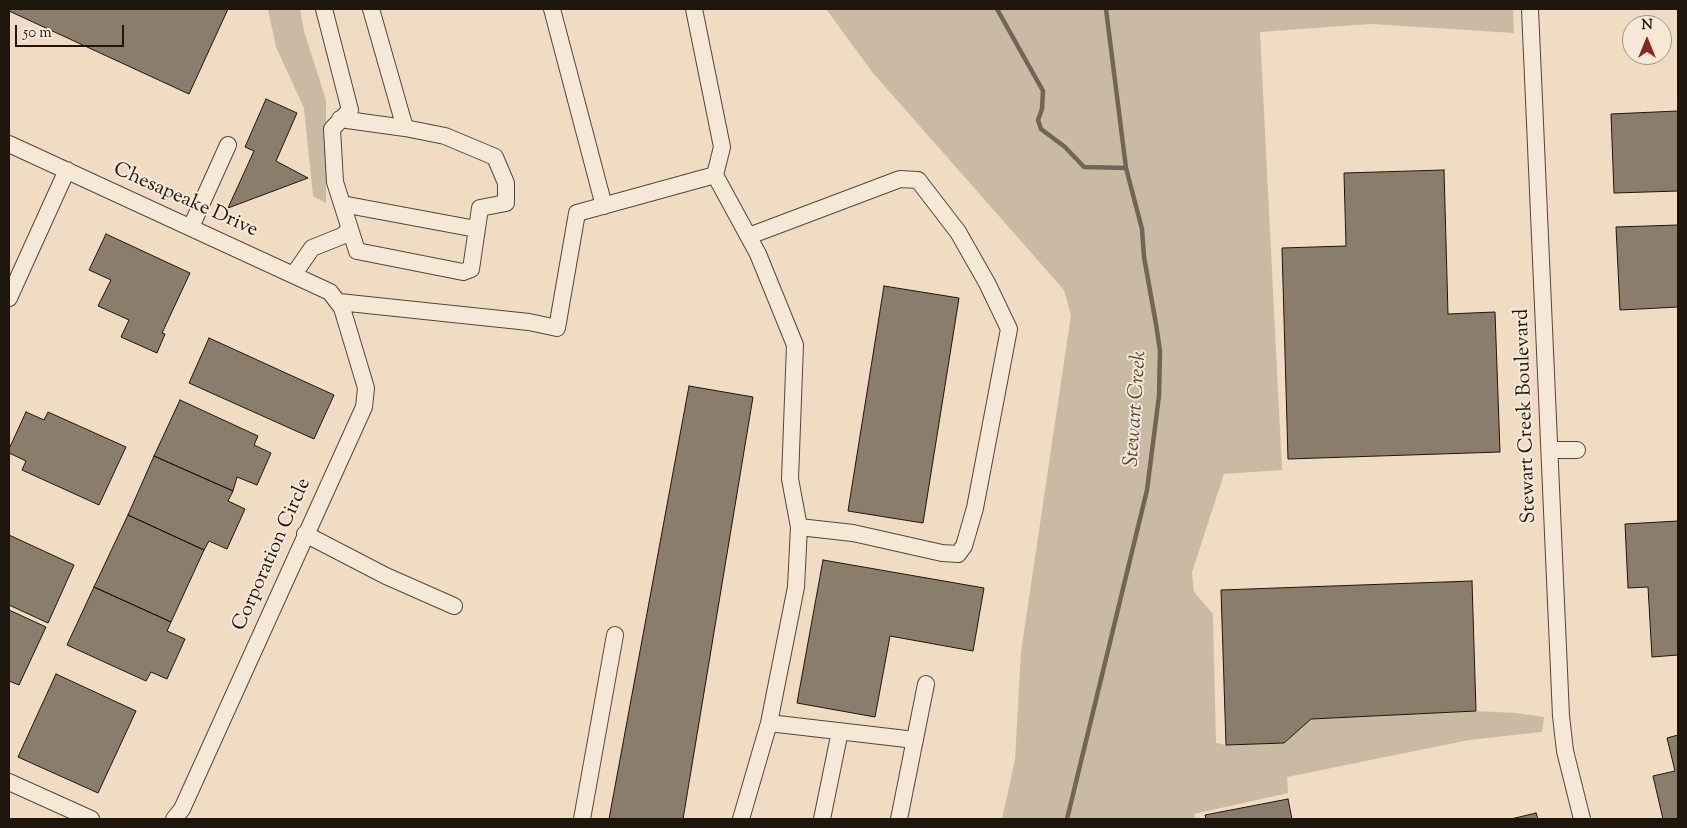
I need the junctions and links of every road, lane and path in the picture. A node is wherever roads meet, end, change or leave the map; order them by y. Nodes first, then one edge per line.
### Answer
1 (324, 9) edge
2 (371, 9) edge
3 (552, 9) edge
4 (694, 9) edge
5 (1530, 9) edge
6 (340, 119) junction
7 (405, 128) junction
8 (9, 144) edge
9 (228, 145) dead end
10 (67, 170) junction
11 (715, 175) junction
12 (342, 204) junction
13 (604, 206) junction
14 (191, 227) junction
15 (350, 229) junction
16 (476, 229) junction
17 (749, 236) junction
18 (294, 274) junction
19 (9, 298) edge
20 (339, 302) junction
21 (1550, 450) junction
22 (1577, 450) dead end
23 (799, 527) junction
24 (305, 534) junction
25 (454, 606) dead end
26 (615, 635) dead end
27 (926, 684) dead end
28 (769, 723) junction
29 (840, 731) junction
30 (915, 740) junction
31 (9, 782) edge
32 (90, 819) edge
33 (174, 819) edge
34 (582, 819) edge
35 (741, 819) edge
36 (822, 819) edge
37 (900, 819) edge
38 (1582, 819) edge

1 - 6 street
2 - 7 street
3 - 13 street
4 - 11 street
5 - 21 street, Stewart Creek Boulevard
6 - 7 street
6 - 12 street
7 - 16 street
8 - 10 street, Chesapeake Drive
9 - 14 street
10 - 14 street, Chesapeake Drive
10 - 19 street
11 - 13 street
11 - 17 street
12 - 15 street
12 - 16 street
13 - 20 street
14 - 18 street, Chesapeake Drive
15 - 16 street
15 - 18 street
17 - 23 street
17 - 23 street
18 - 20 street, Chesapeake Drive
20 - 24 street, Corporation Circle
21 - 22 street
21 - 38 street, Stewart Creek Boulevard
23 - 28 street
24 - 25 street
24 - 33 street, Corporation Circle
26 - 34 street
27 - 30 street
28 - 29 street
28 - 35 street
29 - 30 street
29 - 36 street
30 - 37 street
31 - 32 street

